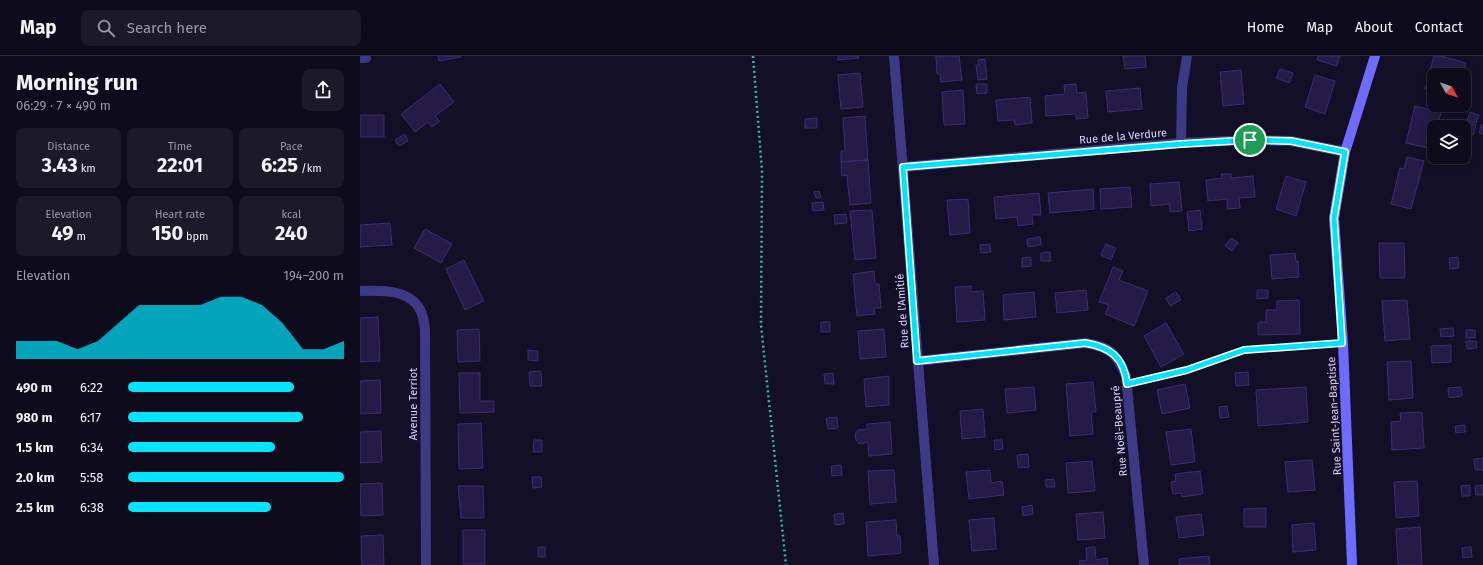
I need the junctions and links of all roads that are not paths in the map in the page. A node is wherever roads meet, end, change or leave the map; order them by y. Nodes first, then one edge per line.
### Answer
1 (894, 56) edge
2 (1187, 56) edge
3 (1375, 56) edge
4 (1181, 144) junction
5 (1345, 152) junction
6 (903, 167) junction
7 (360, 291) edge
8 (917, 361) junction
9 (426, 565) edge
10 (934, 565) edge
11 (1144, 565) edge
12 (1352, 565) edge

1 - 6 street, Rue de l'Amitié
2 - 4 street
3 - 5 street, Rue Saint-Jean-Baptiste
4 - 5 street, Rue de la Verdure
4 - 6 street, Rue de la Verdure
5 - 12 street, Rue Saint-Jean-Baptiste
6 - 8 street, Rue de l'Amitié
7 - 9 street, Avenue Terriot
8 - 10 street, Rue de l'Amitié
8 - 11 street, Rue Noël-Beaupré

